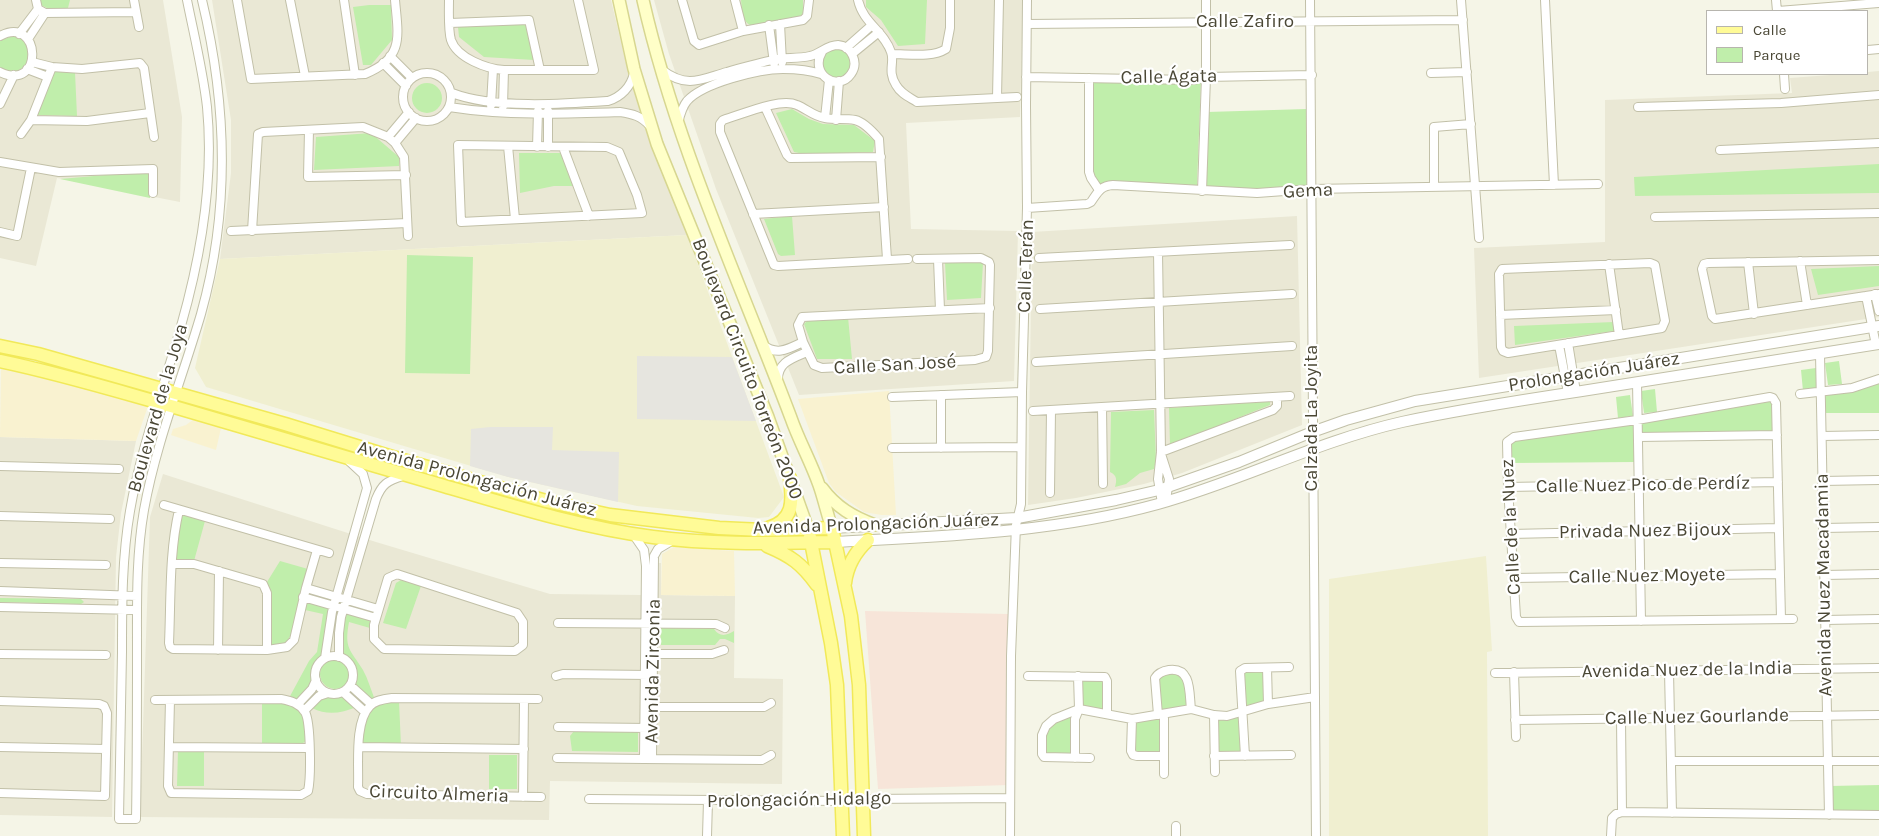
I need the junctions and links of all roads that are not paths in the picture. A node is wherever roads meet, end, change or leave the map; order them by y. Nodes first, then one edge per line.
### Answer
1 (36, 0) edge
2 (134, 0) edge
3 (187, 0) edge
4 (202, 0) edge
5 (237, 0) edge
6 (290, 0) edge
7 (344, 0) edge
8 (395, 0) edge
9 (449, 0) edge
10 (578, 0) edge
11 (618, 0) edge
12 (643, 0) edge
13 (682, 0) edge
14 (735, 0) edge
15 (809, 0) edge
16 (858, 0) edge
17 (950, 0) edge
18 (999, 0) edge
19 (1028, 0) edge
20 (1206, 0) edge
21 (1310, 0) edge
22 (1461, 0) edge
23 (1545, 0) edge
24 (1879, 3) edge
25 (1791, 10) edge
26 (42, 11) junction
27 (136, 12) junction
28 (1463, 20) junction
29 (1206, 22) junction
30 (1310, 22) junction
31 (450, 23) junction
32 (780, 24) junction
33 (1027, 24) junction
34 (769, 25) junction
35 (872, 25) junction
36 (139, 27) dead end
37 (743, 31) junction
38 (879, 32) junction
39 (19, 34) junction
40 (0, 36) edge
41 (28, 39) junction
42 (846, 48) junction
43 (822, 52) junction
44 (852, 54) junction
45 (892, 54) junction
46 (390, 56) junction
47 (778, 59) junction
48 (383, 63) junction
49 (30, 65) junction
50 (52, 67) junction
51 (493, 69) junction
52 (634, 69) junction
53 (660, 69) junction
54 (779, 69) junction
55 (504, 70) junction
56 (540, 70) junction
57 (0, 72) edge
58 (1467, 72) junction
59 (1431, 73) dead end
60 (355, 74) junction
61 (821, 74) junction
62 (14, 75) junction
63 (1312, 75) junction
64 (1784, 75) edge
65 (305, 76) junction
66 (48, 77) junction
67 (1026, 77) junction
68 (1206, 77) junction
69 (412, 78) junction
70 (1089, 78) junction
71 (829, 80) junction
72 (838, 81) junction
73 (406, 86) junction
74 (1785, 89) dead end
75 (452, 94) junction
76 (1879, 95) edge
77 (997, 98) junction
78 (1017, 98) dead end
79 (491, 101) junction
80 (503, 102) junction
81 (0, 104) edge
82 (538, 104) junction
83 (548, 104) junction
84 (449, 107) junction
85 (765, 107) junction
86 (1638, 108) dead end
87 (409, 112) junction
88 (490, 112) junction
89 (150, 113) junction
90 (502, 113) junction
91 (538, 114) junction
92 (548, 115) junction
93 (416, 118) junction
94 (825, 118) junction
95 (31, 120) junction
96 (836, 120) junction
97 (1470, 124) junction
98 (678, 125) junction
99 (652, 128) junction
100 (309, 130) junction
101 (21, 134) dead end
102 (154, 137) dead end
103 (388, 137) junction
104 (395, 143) junction
105 (1879, 143) edge
106 (508, 146) junction
107 (537, 147) junction
108 (548, 147) junction
109 (563, 148) junction
110 (1720, 150) dead end
111 (881, 157) junction
112 (0, 162) edge
113 (31, 168) junction
114 (406, 175) junction
115 (1598, 184) dead end
116 (1554, 185) junction
117 (1475, 186) junction
118 (1434, 187) junction
119 (1312, 189) junction
120 (1099, 190) junction
121 (1202, 191) junction
122 (153, 193) dead end
123 (884, 207) junction
124 (1028, 208) junction
125 (1879, 213) edge
126 (753, 214) junction
127 (589, 216) junction
128 (1655, 218) dead end
129 (515, 219) junction
130 (701, 220) junction
131 (407, 223) junction
132 (252, 230) junction
133 (0, 232) edge
134 (231, 232) dead end
135 (408, 236) dead end
136 (1479, 238) dead end
137 (1290, 245) dead end
138 (1158, 252) junction
139 (1040, 258) dead end
140 (887, 259) junction
141 (908, 259) dead end
142 (917, 259) dead end
143 (938, 259) junction
144 (1879, 260) edge
145 (1800, 261) junction
146 (1748, 262) junction
147 (1609, 264) junction
148 (1292, 294) dead end
149 (1877, 294) edge
150 (1866, 296) junction
151 (1158, 302) junction
152 (1807, 305) junction
153 (990, 308) junction
154 (1040, 309) dead end
155 (940, 310) junction
156 (1616, 310) junction
157 (1879, 311) edge
158 (1754, 314) junction
159 (1500, 315) junction
160 (1876, 327) edge
161 (1619, 336) junction
162 (803, 342) junction
163 (1568, 344) junction
164 (1878, 344) edge
165 (763, 345) junction
166 (1559, 345) junction
167 (0, 346) edge
168 (1292, 346) dead end
169 (808, 352) junction
170 (1159, 354) junction
171 (1820, 354) junction
172 (0, 361) edge
173 (1036, 362) dead end
174 (1570, 376) junction
175 (1879, 379) edge
176 (1637, 382) junction
177 (778, 383) junction
178 (162, 389) junction
179 (1022, 392) junction
180 (1572, 392) junction
181 (1821, 392) junction
182 (176, 393) junction
183 (1800, 394) dead end
184 (941, 395) junction
185 (1290, 396) dead end
186 (892, 397) dead end
187 (1277, 397) junction
188 (157, 402) junction
189 (1160, 404) junction
190 (172, 406) junction
191 (1102, 407) junction
192 (1051, 410) junction
193 (1033, 411) dead end
194 (1638, 420) junction
195 (1312, 432) junction
196 (1777, 435) junction
197 (1822, 436) junction
198 (1879, 436) edge
199 (1638, 437) junction
200 (892, 448) dead end
201 (941, 448) junction
202 (1021, 448) junction
203 (1312, 449) junction
204 (1161, 452) junction
205 (342, 455) junction
206 (0, 466) edge
207 (119, 469) dead end
208 (404, 475) junction
209 (790, 478) junction
210 (1879, 480) edge
211 (476, 481) junction
212 (1822, 481) junction
213 (1778, 482) junction
214 (818, 484) junction
215 (1102, 484) dead end
216 (1639, 485) junction
217 (1170, 486) junction
218 (1508, 487) junction
219 (1159, 490) junction
220 (1050, 493) dead end
221 (471, 494) junction
222 (1164, 502) junction
223 (164, 505) dead end
224 (179, 510) junction
225 (0, 516) edge
226 (110, 518) dead end
227 (1017, 518) junction
228 (875, 525) junction
229 (1879, 527) edge
230 (832, 528) junction
231 (1779, 528) junction
232 (1823, 528) junction
233 (808, 529) junction
234 (763, 530) junction
235 (1016, 531) junction
236 (1640, 531) junction
237 (633, 534) junction
238 (1511, 534) junction
239 (675, 539) junction
240 (868, 540) junction
241 (811, 542) junction
242 (834, 542) junction
243 (762, 544) junction
244 (317, 550) junction
245 (329, 553) dead end
246 (0, 563) edge
247 (172, 564) junction
248 (106, 565) dead end
249 (219, 571) junction
250 (1780, 574) junction
251 (1879, 574) edge
252 (1824, 575) junction
253 (1640, 576) junction
254 (1513, 578) junction
255 (306, 588) junction
256 (844, 588) junction
257 (820, 589) junction
258 (0, 591) edge
259 (90, 594) junction
260 (123, 595) junction
261 (137, 596) junction
262 (303, 597) junction
263 (336, 597) junction
264 (346, 600) junction
265 (334, 606) junction
266 (0, 607) edge
267 (89, 609) junction
268 (122, 609) junction
269 (343, 609) junction
270 (378, 609) junction
271 (137, 610) junction
272 (376, 618) junction
273 (1782, 619) junction
274 (1793, 619) dead end
275 (1879, 619) edge
276 (1825, 620) junction
277 (1641, 621) junction
278 (558, 623) dead end
279 (650, 623) junction
280 (725, 628) dead end
281 (218, 650) junction
282 (267, 650) junction
283 (724, 650) dead end
284 (0, 654) edge
285 (649, 654) junction
286 (106, 655) dead end
287 (339, 656) junction
288 (325, 658) junction
289 (1267, 668) junction
290 (1289, 668) dead end
291 (1879, 668) edge
292 (1826, 669) junction
293 (1669, 671) junction
294 (1514, 672) junction
295 (1496, 673) dead end
296 (649, 675) junction
297 (556, 676) dead end
298 (1028, 676) dead end
299 (1078, 676) junction
300 (316, 680) junction
301 (350, 685) junction
302 (343, 692) junction
303 (328, 693) junction
304 (1315, 698) junction
305 (524, 699) junction
306 (538, 699) dead end
307 (155, 700) dead end
308 (170, 700) junction
309 (0, 701) edge
310 (771, 703) dead end
311 (298, 704) junction
312 (371, 704) junction
313 (1268, 704) junction
314 (649, 707) junction
315 (1079, 709) junction
316 (1191, 709) junction
317 (304, 711) junction
318 (365, 712) junction
319 (1243, 712) junction
320 (1107, 714) junction
321 (1161, 714) junction
322 (1879, 714) edge
323 (1214, 715) junction
324 (1827, 715) junction
325 (1621, 718) junction
326 (1670, 718) junction
327 (1132, 719) junction
328 (1515, 720) junction
329 (558, 727) dead end
330 (648, 728) junction
331 (1516, 737) dead end
332 (0, 747) edge
333 (169, 747) junction
334 (309, 748) junction
335 (359, 748) junction
336 (106, 749) junction
337 (524, 749) junction
338 (771, 755) dead end
339 (1291, 755) dead end
340 (1164, 756) junction
341 (1218, 756) junction
342 (1245, 756) junction
343 (557, 758) dead end
344 (648, 758) junction
345 (1075, 758) junction
346 (1090, 758) dead end
347 (1671, 761) junction
348 (1879, 761) edge
349 (1828, 762) junction
350 (1215, 772) dead end
351 (1164, 774) dead end
352 (0, 793) edge
353 (523, 797) junction
354 (541, 797) dead end
355 (864, 798) junction
356 (1010, 798) junction
357 (589, 799) dead end
358 (708, 801) junction
359 (842, 802) junction
360 (1622, 812) junction
361 (1672, 813) junction
362 (1829, 815) junction
363 (1879, 815) edge
364 (1176, 826) dead end
365 (707, 836) edge
366 (843, 836) edge
367 (864, 836) edge
368 (1010, 836) edge
369 (1176, 836) edge
370 (1316, 836) edge
371 (1611, 836) edge

1 - 26 street
2 - 27 street
3 - 178 street, Boulevard de la Joya
4 - 182 street, Boulevard de la Joya
5 - 65 street
6 - 65 street
7 - 60 street
8 - 46 street
9 - 31 street
10 - 56 street
11 - 52 main road, Boulevard Circuito Torreón 2000
12 - 53 main road, Boulevard Circuito Torreón 2000
13 - 37 street
14 - 37 street
15 - 32 street
16 - 35 street
17 - 45 street
18 - 77 street
19 - 33 street, Calle Terán
20 - 29 street
21 - 30 street, Calzada La Joyita
22 - 28 street
23 - 116 street
24 - 25 street
26 - 27 street
26 - 39 street
26 - 41 street
27 - 36 street
28 - 30 street, Calle Zafiro
28 - 58 street
29 - 30 street, Calle Zafiro
29 - 33 street, Calle Zafiro
29 - 68 street
30 - 63 street, Calzada La Joyita
31 - 51 street
31 - 56 street
32 - 34 street
32 - 47 street
33 - 67 street, Calle Terán
34 - 37 street
34 - 47 street
35 - 38 street
35 - 42 street
38 - 44 street
38 - 45 street
39 - 40 street
39 - 41 street
41 - 49 street
42 - 43 street
42 - 44 street
43 - 47 street
43 - 61 street
44 - 72 street
45 - 77 street
46 - 48 street
46 - 69 street
47 - 53 street
47 - 54 street
48 - 60 street
48 - 73 street
49 - 50 street
49 - 62 street
49 - 66 street
50 - 66 street
50 - 89 street
51 - 55 street
51 - 79 street
52 - 83 street
52 - 99 main road, Boulevard Circuito Torreón 2000
53 - 98 main road, Boulevard Circuito Torreón 2000
54 - 61 street
54 - 98 street
55 - 56 street
55 - 80 street
57 - 62 street
58 - 59 street
58 - 97 street
60 - 65 street
61 - 71 street
62 - 81 street
63 - 68 street, Calle Ágata
63 - 119 street, Calzada La Joyita
64 - 74 street
66 - 95 street
67 - 70 street, Calle Ágata
67 - 124 street, Calle Terán
68 - 70 street, Calle Ágata
68 - 121 street
69 - 73 street
69 - 75 street
70 - 120 street
71 - 72 street
71 - 94 street
72 - 96 street
73 - 87 street
75 - 79 street
75 - 84 street
76 - 86 street
77 - 78 street
79 - 80 street
79 - 88 street
80 - 82 street
80 - 90 street
82 - 83 street
82 - 91 street
83 - 92 street
84 - 88 street
84 - 93 street
85 - 94 street
85 - 111 street
85 - 126 street
87 - 93 street
87 - 103 street
88 - 90 street
89 - 95 street
89 - 102 street
90 - 91 street
91 - 92 street
91 - 107 street
92 - 99 street
92 - 108 street
93 - 104 street
94 - 96 street
95 - 101 street
96 - 111 street
97 - 117 street
97 - 118 street
98 - 130 main road, Boulevard Circuito Torreón 2000
99 - 130 main road, Boulevard Circuito Torreón 2000
100 - 103 street
100 - 114 street
100 - 132 street
103 - 104 street
104 - 114 street
105 - 110 street
106 - 107 street
106 - 129 street
106 - 129 street
107 - 108 street
108 - 109 street
109 - 127 street
109 - 127 street
111 - 123 street
112 - 113 street
113 - 122 street
113 - 133 street
114 - 131 street
115 - 116 street, Gema
116 - 117 street, Gema
117 - 118 street, Gema
117 - 136 street
118 - 119 street, Gema
119 - 121 street, Gema
119 - 195 street, Calzada La Joyita
120 - 121 street, Gema
120 - 124 street, Gema
123 - 126 street
123 - 140 street
124 - 179 street, Calle Terán
125 - 128 street
126 - 140 street
127 - 129 street
130 - 165 main road, Boulevard Circuito Torreón 2000
130 - 209 main road, Boulevard Circuito Torreón 2000
131 - 132 street
131 - 135 street
132 - 134 street
137 - 138 street
138 - 139 street
138 - 151 street
140 - 141 street
142 - 143 street
143 - 153 street, Calle San José
143 - 155 street
144 - 145 street
145 - 146 street
145 - 152 street
146 - 158 street
146 - 158 street
147 - 156 street
147 - 159 street
147 - 161 street
148 - 151 street
149 - 150 street
149 - 157 street
150 - 152 street
150 - 160 street
151 - 154 street
151 - 170 street
152 - 158 street
153 - 155 street, Calle San José
153 - 169 street, Calle San José
155 - 162 street, Calle San José
156 - 159 street
156 - 161 street
159 - 166 street
160 - 164 street
160 - 174 street, Prolongación Juárez
161 - 163 street
162 - 165 street
162 - 169 street, Calle San José
163 - 166 street
163 - 174 street
164 - 171 street, Prolongación Juárez
165 - 177 main road, Boulevard Circuito Torreón 2000
166 - 174 street
167 - 178 main road, Avenida Prolongación Juárez
168 - 170 street
169 - 177 street
170 - 173 street
170 - 189 street
171 - 176 street, Prolongación Juárez
171 - 181 street, Avenida Nuez Macadamia
172 - 188 main road, Avenida Prolongación Juárez
174 - 180 street
174 - 195 street, Prolongación Juárez
175 - 181 street
176 - 180 street, Prolongación Juárez
176 - 194 street
177 - 214 main road, Boulevard Circuito Torreón 2000
178 - 182 main road, Avenida Prolongación Juárez
178 - 188 street, Boulevard de la Joya
179 - 184 street, Calle San José
179 - 202 street, Calle Terán
180 - 203 street, Prolongación Juárez
181 - 183 street
181 - 197 street, Avenida Nuez Macadamia
182 - 190 street, Boulevard de la Joya
182 - 211 main road, Avenida Prolongación Juárez
184 - 186 street, Calle San José
184 - 201 street
185 - 187 street
187 - 189 street
187 - 204 street
188 - 190 main road, Avenida Prolongación Juárez
188 - 260 street, Boulevard de la Joya
189 - 191 street
189 - 204 street
190 - 205 main road, Avenida Prolongación Juárez
190 - 261 street, Boulevard de la Joya
191 - 192 street
191 - 215 street
192 - 193 street
192 - 220 street
194 - 196 street, Calle de la Nuez
194 - 199 street
194 - 218 street, Calle de la Nuez
195 - 203 street, Calzada La Joyita
195 - 217 street, Avenida Prolongación Juárez
196 - 199 street
196 - 213 street
197 - 198 street
197 - 212 street, Avenida Nuez Macadamia
199 - 216 street
200 - 201 street
201 - 202 street
202 - 227 street, Calle Terán
203 - 222 street, Avenida Prolongación Juárez
203 - 304 street, Calzada La Joyita
204 - 217 street
204 - 219 street
205 - 208 main road, Avenida Prolongación Juárez
205 - 263 street
206 - 207 street
208 - 221 main road, Avenida Prolongación Juárez
208 - 264 street
209 - 233 main road, Boulevard Circuito Torreón 2000
209 - 234 main road
210 - 212 street
211 - 221 main road
211 - 234 main road, Avenida Prolongación Juárez
212 - 232 street, Avenida Nuez Macadamia
213 - 216 street, Calle Nuez Pico de Perdíz
213 - 231 street
214 - 228 main road
214 - 230 main road, Boulevard Circuito Torreón 2000
216 - 218 street, Calle Nuez Pico de Perdíz
216 - 236 street
217 - 219 street, Avenida Prolongación Juárez
217 - 222 street
218 - 238 street, Calle de la Nuez
219 - 222 street
219 - 227 street, Avenida Prolongación Juárez
221 - 237 main road, Avenida Prolongación Juárez
222 - 235 street, Avenida Prolongación Juárez
223 - 224 street
224 - 244 street
224 - 247 street
225 - 226 street
227 - 228 street, Avenida Prolongación Juárez
227 - 235 street, Calle Terán
228 - 230 street, Avenida Prolongación Juárez
229 - 232 street
230 - 233 main road, Avenida Prolongación Juárez
230 - 242 main road, Boulevard Circuito Torreón 2000
231 - 236 street, Privada Nuez Bijoux
231 - 250 street
232 - 252 street, Avenida Nuez Macadamia
233 - 234 main road, Avenida Prolongación Juárez
233 - 241 main road, Boulevard Circuito Torreón 2000
235 - 240 street, Avenida Prolongación Juárez
235 - 356 street, Calle Terán
236 - 238 street, Privada Nuez Bijoux
236 - 253 street
237 - 239 main road, Avenida Prolongación Juárez
237 - 279 street, Avenida Zirconia
238 - 254 street, Calle de la Nuez
239 - 243 main road, Avenida Prolongación Juárez
239 - 279 street, Avenida Zirconia
240 - 242 street, Avenida Prolongación Juárez
240 - 256 main road
241 - 242 main road, Avenida Prolongación Juárez
241 - 243 main road, Avenida Prolongación Juárez
241 - 257 main road, Boulevard Circuito Torreón 2000
242 - 256 main road, Boulevard Circuito Torreón 2000
243 - 257 main road
244 - 245 street
244 - 255 street
246 - 248 street
247 - 249 street
247 - 281 street
249 - 281 street
249 - 282 street
250 - 253 street, Calle Nuez Moyete
250 - 273 street
251 - 252 street
252 - 276 street, Avenida Nuez Macadamia
253 - 254 street, Calle Nuez Moyete
253 - 277 street
254 - 277 street, Calle de la Nuez
255 - 262 street
255 - 263 street
256 - 355 main road, Boulevard Circuito Torreón 2000
257 - 359 main road, Boulevard Circuito Torreón 2000
258 - 259 street
259 - 260 street
259 - 267 street
260 - 261 street
260 - 268 street, Boulevard de la Joya
261 - 271 street, Boulevard de la Joya
262 - 265 street
262 - 282 street
263 - 264 street
263 - 265 street
264 - 269 street
264 - 270 street
265 - 269 street
265 - 288 street
266 - 267 street
267 - 268 street
268 - 271 street
268 - 271 street, Boulevard de la Joya
269 - 272 street
269 - 287 street
270 - 272 street
270 - 272 street
273 - 274 street, Calle de la Nuez
273 - 277 street, Calle de la Nuez
275 - 276 street
276 - 292 street, Avenida Nuez Macadamia
278 - 279 street
279 - 280 street
279 - 285 street, Avenida Zirconia
281 - 282 street
283 - 285 street
284 - 286 street
285 - 296 street, Avenida Zirconia
287 - 288 street
287 - 301 street
288 - 300 street
289 - 290 street
289 - 313 street
289 - 319 street
291 - 292 street, Avenida Nuez de la India
292 - 293 street, Avenida Nuez de la India
292 - 324 street, Avenida Nuez Macadamia
293 - 294 street, Avenida Nuez de la India
293 - 326 street
294 - 295 street, Avenida Nuez de la India
294 - 328 street
296 - 297 street
296 - 314 street, Avenida Zirconia
298 - 299 street
299 - 315 street
299 - 320 street
300 - 303 street
300 - 311 street
301 - 302 street
301 - 312 street
302 - 303 street
302 - 318 street
303 - 317 street
304 - 313 street
304 - 370 street, Calzada La Joyita
305 - 306 street
305 - 312 street
305 - 337 street, Circuito Almeria
307 - 308 street
308 - 311 street
308 - 333 street
309 - 336 street
310 - 314 street
311 - 317 street
312 - 318 street, Circuito Almeria
313 - 319 street
314 - 330 street, Avenida Zirconia
315 - 320 street
315 - 345 street
315 - 345 street
316 - 321 street
316 - 321 street
316 - 323 street
317 - 334 street
318 - 335 street, Circuito Almeria
319 - 323 street
319 - 342 street
320 - 327 street
321 - 327 street
321 - 340 street
322 - 324 street, Calle Nuez Gourlande
323 - 341 street
324 - 326 street, Calle Nuez Gourlande
324 - 349 street, Avenida Nuez Macadamia
325 - 326 street, Calle Nuez Gourlande
325 - 328 street, Calle Nuez Gourlande
325 - 360 street
326 - 347 street
327 - 340 street
328 - 331 street
329 - 330 street
330 - 344 street, Avenida Zirconia
332 - 336 street
333 - 334 street
333 - 334 street
335 - 337 street
335 - 353 street, Circuito Almeria
336 - 352 street
337 - 353 street, Circuito Almeria
338 - 344 street
339 - 342 street
340 - 351 street
341 - 342 street
341 - 350 street
343 - 344 street
345 - 346 street
347 - 349 street
347 - 361 street
348 - 349 street
349 - 362 street, Avenida Nuez Macadamia
353 - 354 street, Circuito Almeria
355 - 356 street, Prolongación Hidalgo
355 - 359 street, Prolongación Hidalgo
355 - 367 main road, Boulevard Circuito Torreón 2000
356 - 368 street
357 - 358 street, Prolongación Hidalgo
358 - 359 street, Prolongación Hidalgo
358 - 365 street
359 - 366 main road, Boulevard Circuito Torreón 2000
360 - 361 street
360 - 371 street
361 - 362 street
362 - 363 street
364 - 369 street

